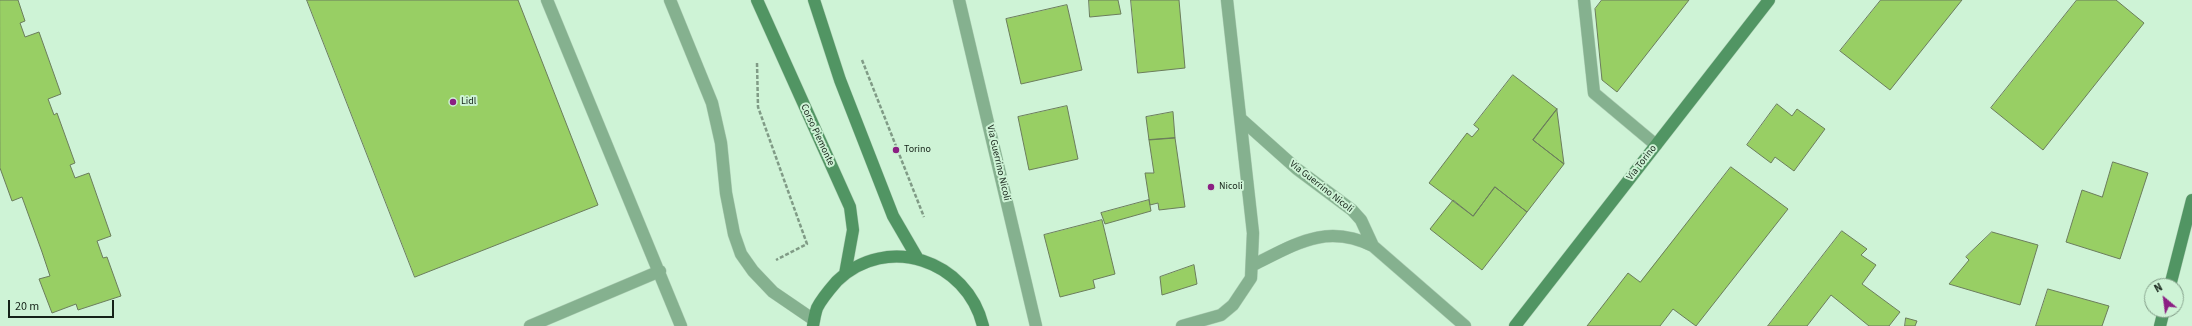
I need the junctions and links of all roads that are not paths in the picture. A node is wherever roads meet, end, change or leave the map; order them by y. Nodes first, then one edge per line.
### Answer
1 (547, 0) edge
2 (670, 0) edge
3 (757, 0) edge
4 (814, 0) edge
5 (960, 0) edge
6 (1227, 0) edge
7 (1584, 0) edge
8 (1769, 0) edge
9 (1241, 119) junction
10 (1656, 145) junction
11 (2192, 200) edge
12 (1373, 246) junction
13 (918, 259) junction
14 (1253, 265) junction
15 (660, 271) junction
16 (845, 274) junction
17 (2172, 278) edge
18 (813, 323) edge
19 (530, 326) edge
20 (681, 326) edge
21 (983, 326) edge
22 (1036, 326) edge
23 (1182, 326) edge
24 (1465, 326) edge
25 (1515, 326) edge

1 - 15 street
2 - 18 street
3 - 16 main road, Corso Piemonte
4 - 13 main road
5 - 22 street, Via Guerrino Nicoli
6 - 9 street
7 - 10 street
8 - 10 main road, Via Torino
9 - 12 street, Via Guerrino Nicoli
9 - 14 street
10 - 25 main road, Via Torino
11 - 17 main road
12 - 14 street, Via Guerrino Nicoli
12 - 24 street, Via Guerrino Nicoli
13 - 16 main road
13 - 21 main road
14 - 23 street
15 - 19 street
15 - 20 street
16 - 18 main road

